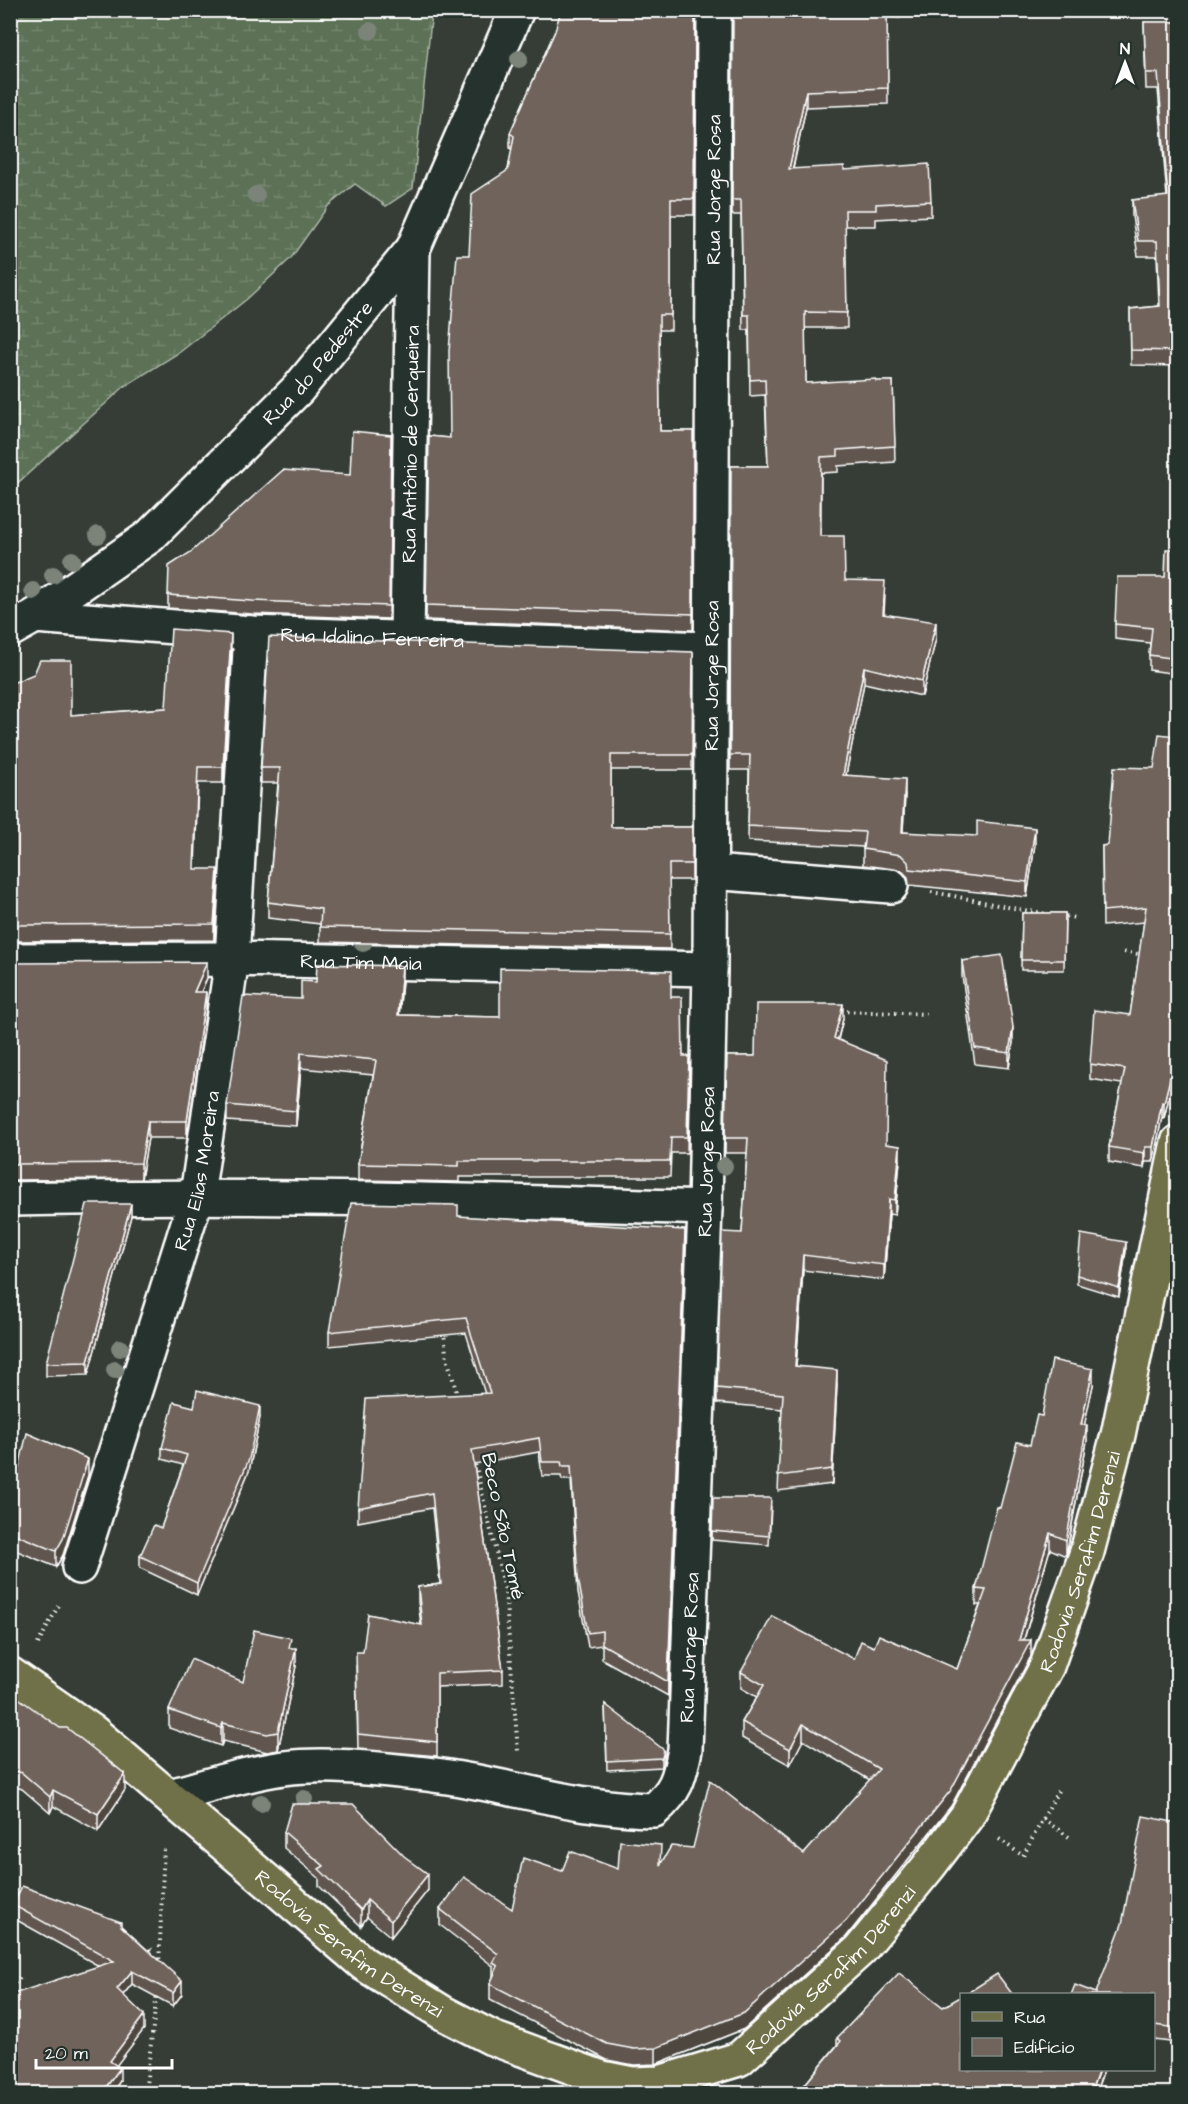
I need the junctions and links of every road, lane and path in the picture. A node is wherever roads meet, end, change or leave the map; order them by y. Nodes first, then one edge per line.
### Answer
1 (517, 10) edge
2 (714, 10) edge
3 (413, 249) junction
4 (23, 623) edge
5 (251, 633) junction
6 (407, 639) junction
7 (709, 649) junction
8 (711, 872) junction
9 (891, 886) joint
10 (1075, 918) dead end
11 (1124, 952) dead end
12 (1145, 955) edge
13 (232, 959) junction
14 (10, 960) edge
15 (710, 969) junction
16 (831, 1011) edge
17 (928, 1014) dead end
18 (1178, 1142) edge
19 (197, 1195) junction
20 (10, 1198) edge
21 (705, 1208) junction
22 (443, 1323) edge
23 (458, 1400) edge
24 (473, 1455) edge
25 (79, 1567) joint
26 (14, 1676) edge
27 (1059, 1789) dead end
28 (520, 1791) junction
29 (170, 1796) junction
30 (967, 1816) junction
31 (1043, 1819) junction
32 (1069, 1837) dead end
33 (159, 1966) edge
34 (21, 1978) dead end
35 (10, 1987) edge
36 (157, 1989) edge
37 (602, 2086) edge
38 (144, 2094) edge

1 - 3 street, Rua do Pedestre
2 - 7 street, Rua Jorge Rosa
3 - 4 street, Rua do Pedestre
3 - 6 street, Rua Antônio de Cerqueira
4 - 5 street, Rua Idalino Ferreira
5 - 6 street, Rua Idalino Ferreira
5 - 13 street, Rua Elias Moreira
6 - 7 street, Rua Idalino Ferreira
7 - 8 street, Rua Jorge Rosa
8 - 9 street
8 - 15 street, Rua Jorge Rosa
9 - 10 path
11 - 12 path
13 - 14 street, Rua Tim Maia
13 - 15 street, Rua Tim Maia
13 - 19 street, Rua Elias Moreira
15 - 21 street, Rua Jorge Rosa
16 - 17 path
18 - 30 main road, Rodovia Serafim Derenzi
19 - 20 street
19 - 21 street
19 - 25 street, Rua Elias Moreira
21 - 28 street, Rua Jorge Rosa
22 - 23 path
24 - 28 path, Beco São Tomé
25 - 26 path
26 - 29 main road, Rodovia Serafim Derenzi
27 - 31 path
28 - 29 street, Rua Jorge Rosa
29 - 33 path
29 - 37 main road, Rodovia Serafim Derenzi
30 - 31 path
30 - 37 main road, Rodovia Serafim Derenzi
31 - 32 path
34 - 35 path
36 - 38 path

